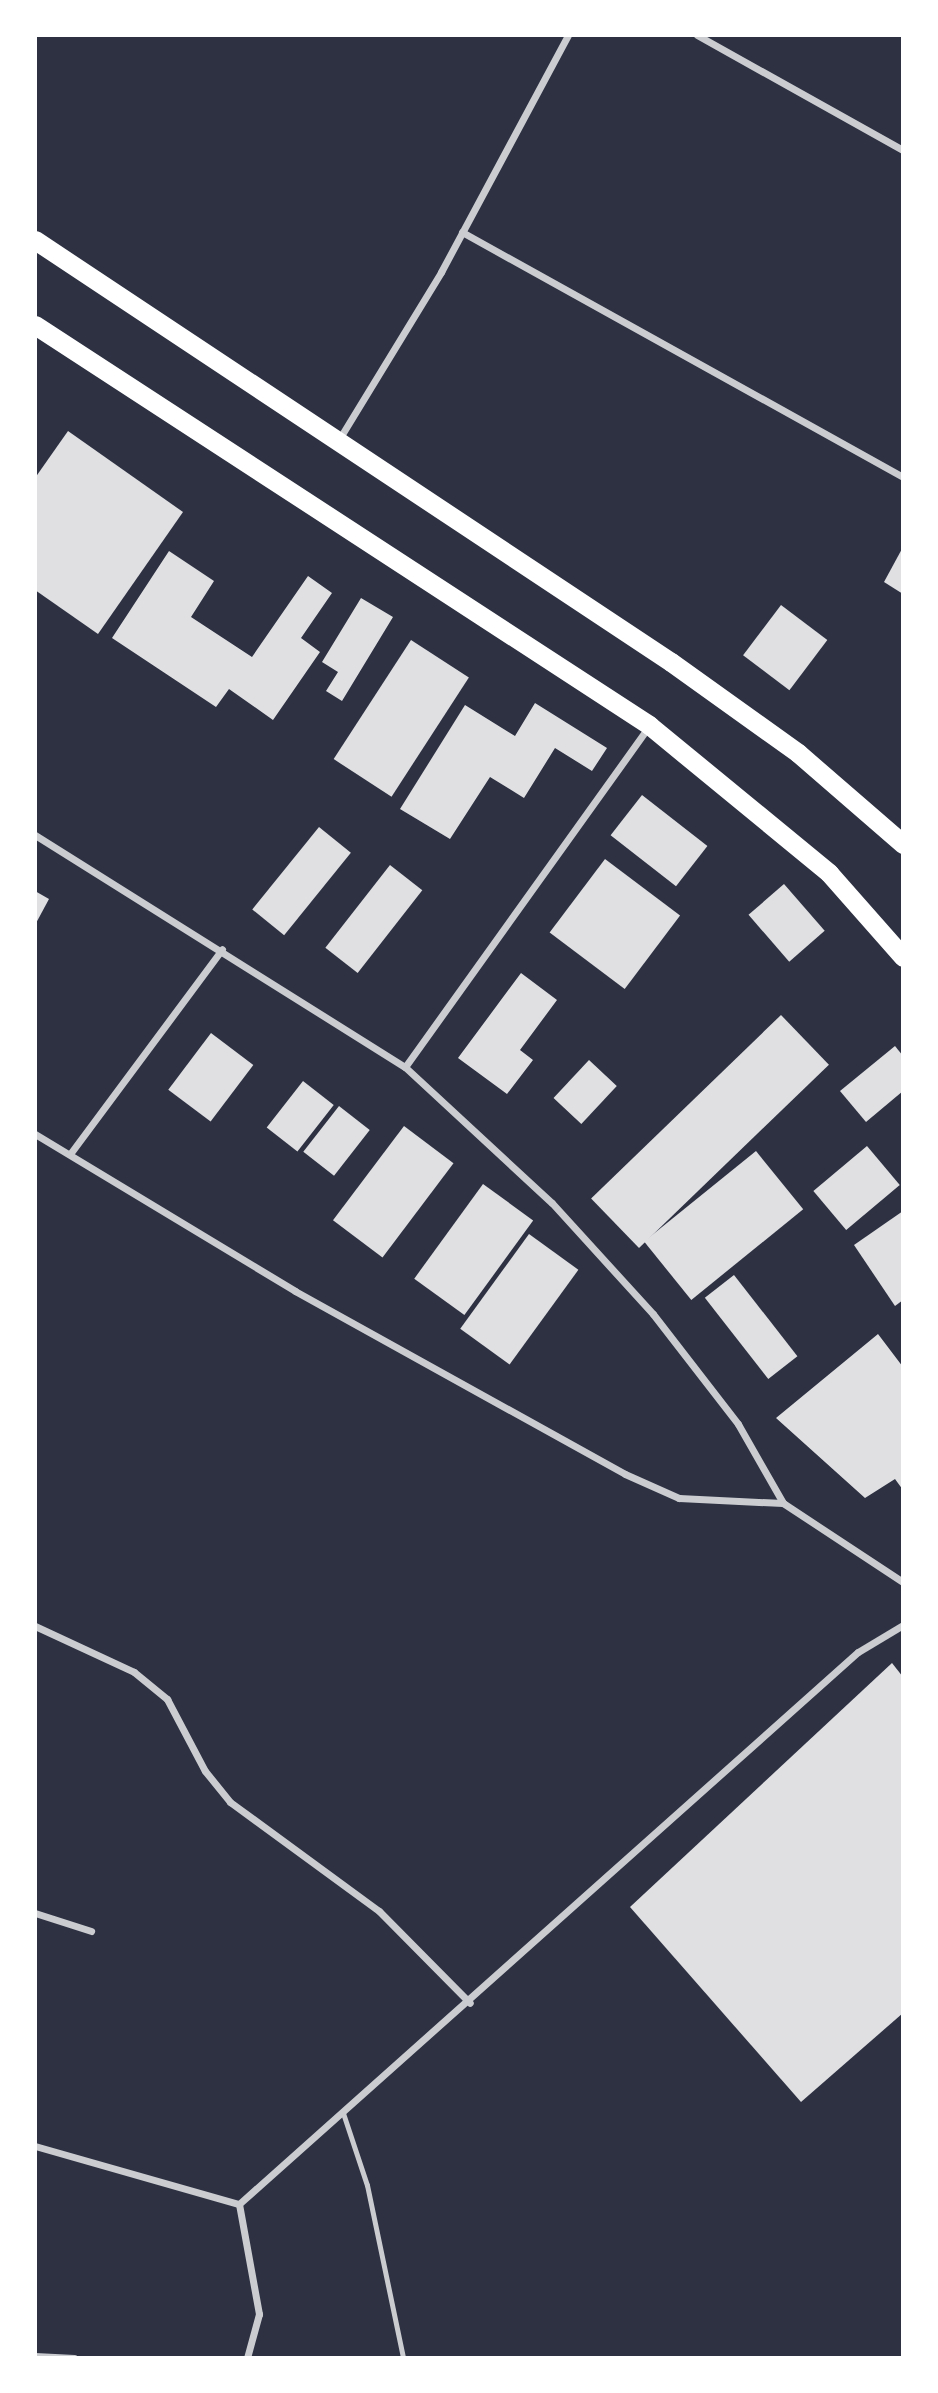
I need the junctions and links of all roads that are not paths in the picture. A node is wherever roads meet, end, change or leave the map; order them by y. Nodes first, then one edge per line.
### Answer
1 (568, 35) edge
2 (697, 35) edge
3 (903, 150) edge
4 (462, 232) junction
5 (35, 240) edge
6 (35, 325) edge
7 (338, 442) junction
8 (903, 477) edge
9 (649, 725) junction
10 (35, 835) edge
11 (901, 836) edge
12 (222, 949) junction
13 (903, 957) edge
14 (405, 1067) junction
15 (35, 1135) edge
16 (70, 1154) junction
17 (783, 1503) junction
18 (903, 1582) edge
19 (903, 1625) edge
20 (35, 1626) edge
21 (35, 1913) edge
22 (91, 1931) dead end
23 (470, 2003) junction
24 (343, 2113) junction
25 (35, 2146) edge
26 (239, 2204) junction
27 (35, 2356) edge
28 (74, 2358) edge
29 (247, 2358) edge
30 (403, 2358) edge

1 - 4 street
2 - 3 street
4 - 7 street
4 - 8 street
5 - 7 highway
6 - 9 highway
7 - 11 highway
9 - 13 highway
9 - 14 street
10 - 12 street
12 - 14 street
12 - 16 street
14 - 17 street
15 - 16 street
16 - 17 street
17 - 18 street
19 - 23 street
20 - 23 street
21 - 22 street
23 - 24 street
24 - 26 street
24 - 30 lane
25 - 26 street
26 - 29 street
27 - 28 street

